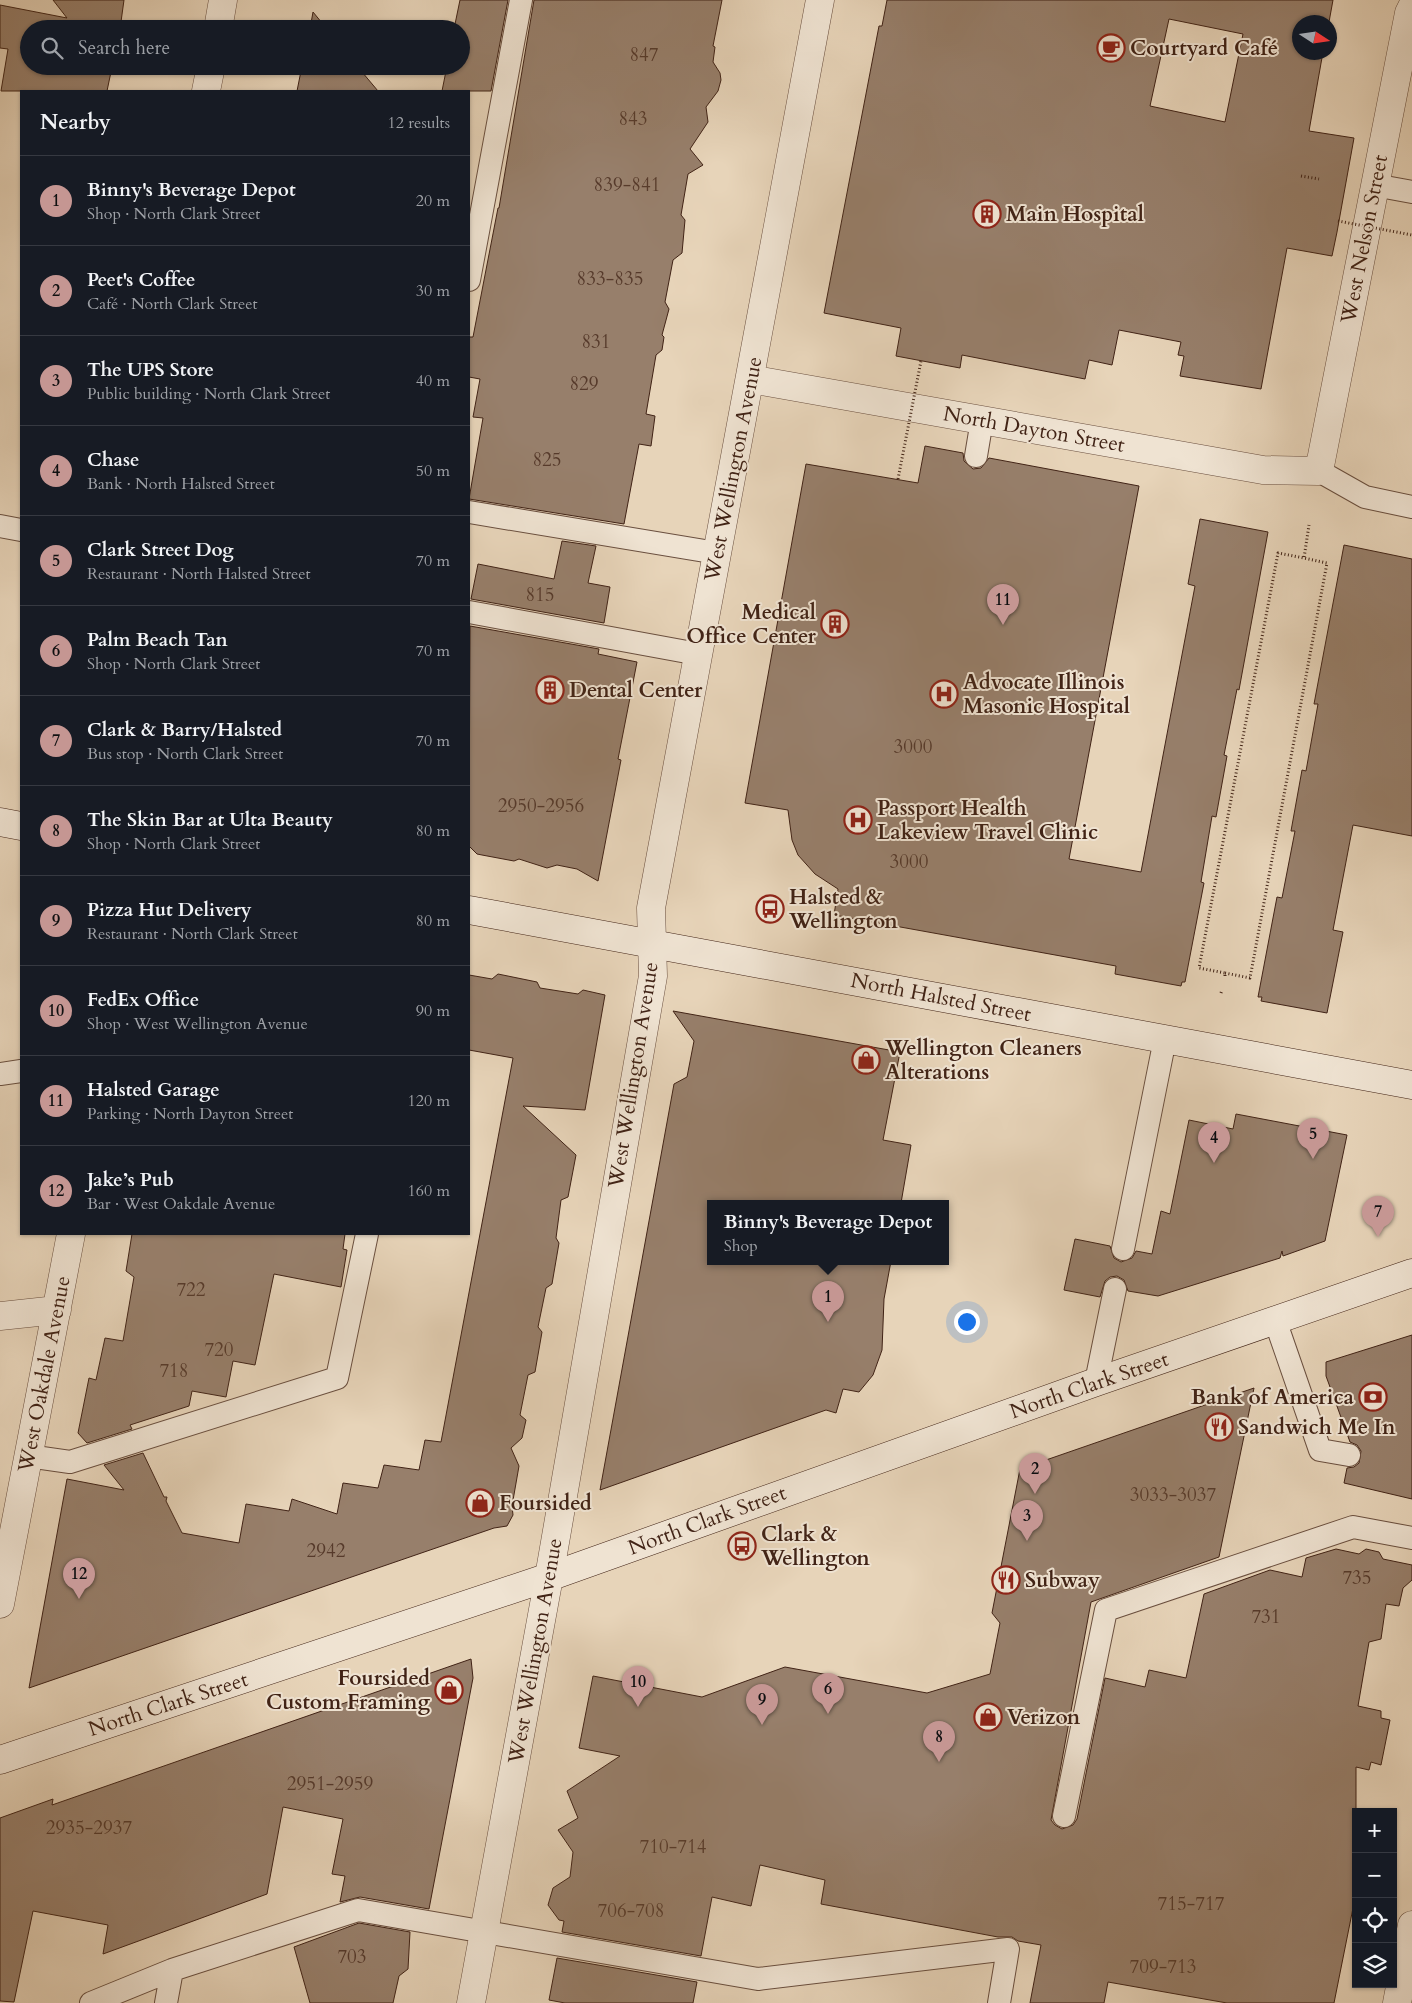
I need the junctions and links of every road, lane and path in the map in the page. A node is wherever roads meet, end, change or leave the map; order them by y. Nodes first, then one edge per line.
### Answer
1 (223, 0) edge
2 (521, 0) edge
3 (820, 0) edge
4 (1412, 8) edge
5 (220, 20) edge
6 (209, 75) edge
7 (206, 90) edge
8 (1301, 176) dead end
9 (1319, 179) dead end
10 (1374, 185) junction
11 (1412, 192) edge
12 (1338, 221) dead end
13 (1412, 235) edge
14 (470, 275) edge
15 (920, 361) dead end
16 (750, 379) junction
17 (982, 420) junction
18 (976, 456) dead end
19 (1319, 471) junction
20 (898, 479) dead end
21 (1412, 507) edge
22 (470, 512) edge
23 (0, 526) edge
24 (1309, 526) dead end
25 (20, 530) edge
26 (717, 553) junction
27 (1304, 558) junction
28 (470, 612) edge
29 (698, 654) junction
30 (0, 822) edge
31 (20, 826) edge
32 (470, 910) edge
33 (652, 943) junction
34 (1165, 1039) junction
35 (20, 1071) edge
36 (0, 1074) edge
37 (1412, 1085) edge
38 (71, 1235) edge
39 (367, 1235) edge
40 (1123, 1249) dead end
41 (1412, 1273) edge
42 (1116, 1289) dead end
43 (57, 1310) junction
44 (0, 1316) edge
45 (1275, 1320) junction
46 (1096, 1382) junction
47 (1350, 1455) dead end
48 (28, 1456) junction
49 (1412, 1538) edge
50 (549, 1576) junction
51 (0, 1604) edge
52 (0, 1760) edge
53 (1064, 1816) dead end
54 (1412, 1925) edge
55 (484, 1932) junction
56 (172, 1970) junction
57 (91, 2003) edge
58 (166, 2003) edge
59 (471, 2003) edge
60 (999, 2003) edge
61 (1397, 2003) edge

1 - 5 street
2 - 14 lane
3 - 16 street, West Wellington Avenue
4 - 10 street, West Nelson Street
6 - 7 street
8 - 9 path
10 - 11 lane
10 - 19 street, West Nelson Street
12 - 13 path, bridge
15 - 20 path, bridge
16 - 17 street, North Dayton Street
16 - 26 street, West Wellington Avenue
17 - 18 lane
17 - 19 street, North Dayton Street
19 - 21 lane
22 - 26 lane
23 - 25 lane
24 - 27 path
26 - 29 street, West Wellington Avenue
27 - 27 path
28 - 29 lane
29 - 33 street, West Wellington Avenue
30 - 31 street
32 - 33 street, North Halsted Street
33 - 34 street, North Halsted Street
33 - 50 street, West Wellington Avenue
34 - 37 street, North Halsted Street
34 - 40 lane
35 - 36 lane
38 - 43 street, West Oakdale Avenue
39 - 48 lane
41 - 45 street, North Clark Street
42 - 46 lane
43 - 44 street
43 - 48 street, West Oakdale Avenue
45 - 46 street, North Clark Street
45 - 47 lane
46 - 50 street, North Clark Street
48 - 51 street, West Oakdale Avenue
49 - 53 lane
50 - 52 street, North Clark Street
50 - 55 street, West Wellington Avenue
54 - 61 street
55 - 56 lane
55 - 59 street, West Wellington Avenue
55 - 60 lane
56 - 57 lane
56 - 58 lane

